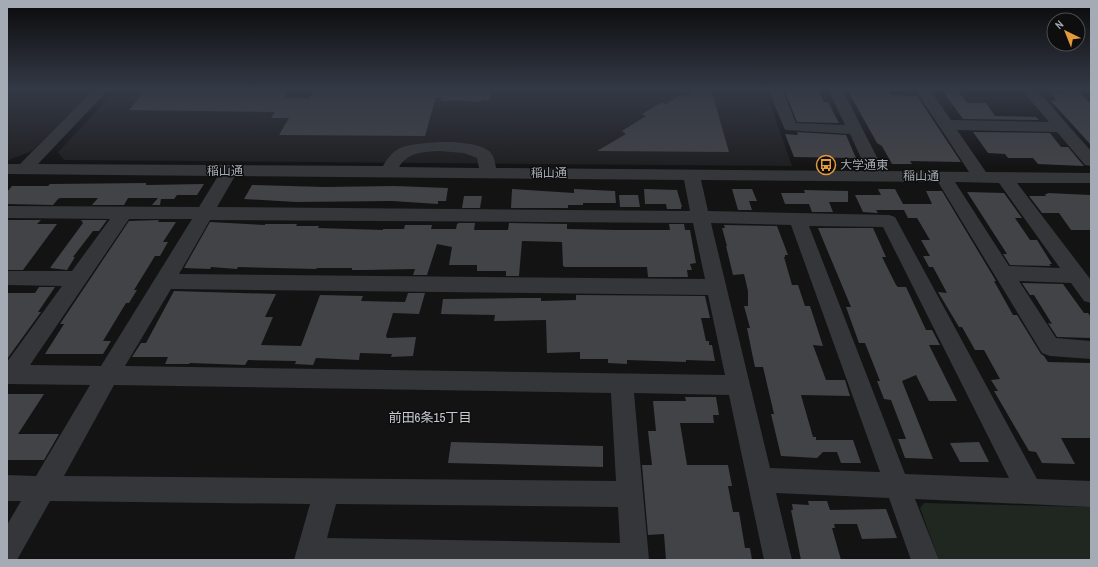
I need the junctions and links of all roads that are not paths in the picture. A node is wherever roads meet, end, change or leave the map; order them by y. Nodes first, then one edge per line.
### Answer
1 (76, 115) edge
2 (785, 115) edge
3 (848, 115) edge
4 (940, 115) edge
5 (1051, 115) edge
6 (946, 124) junction
7 (1061, 127) junction
8 (855, 130) junction
9 (1091, 161) edge
10 (7, 169) edge
11 (24, 169) junction
12 (388, 171) junction
13 (229, 172) junction
14 (488, 173) junction
15 (691, 174) junction
16 (878, 176) junction
17 (943, 177) junction
18 (981, 177) junction
19 (1004, 177) junction
20 (1091, 178) edge
21 (7, 212) edge
22 (124, 213) junction
23 (203, 214) junction
24 (701, 217) junction
25 (798, 220) junction
26 (1004, 273) junction
27 (1076, 276) junction
28 (7, 278) edge
29 (79, 279) junction
30 (165, 281) junction
31 (716, 287) junction
32 (1091, 295) edge
33 (1091, 350) edge
34 (9, 374) edge
35 (107, 376) junction
36 (622, 384) junction
37 (739, 385) junction
38 (760, 480) junction
39 (897, 486) junction
40 (7, 488) edge
41 (44, 488) junction
42 (326, 491) junction
43 (1030, 492) junction
44 (630, 494) junction
45 (1091, 494) edge
46 (7, 551) edge
47 (309, 556) edge
48 (635, 559) edge
49 (778, 560) edge
50 (925, 560) edge

1 - 11 street
2 - 8 street
3 - 8 street
4 - 6 street
5 - 7 street
6 - 7 street
6 - 18 street
7 - 9 street
8 - 16 street
10 - 11 street, 稲山通
11 - 13 street, 稲山通
12 - 13 street, 稲山通
12 - 14 street, 稲山通
12 - 14 street
13 - 23 street
14 - 15 street, 稲山通
15 - 16 street, 稲山通
15 - 24 street
16 - 17 street, 稲山通
17 - 18 street, 稲山通
17 - 26 street
18 - 19 street, 稲山通
19 - 20 street, 稲山通
19 - 27 street
21 - 22 street
22 - 23 street
22 - 29 street
23 - 24 street
23 - 30 street
24 - 25 street
24 - 31 street
25 - 39 street
25 - 43 street
26 - 27 street
26 - 33 street
27 - 32 street
28 - 29 street
29 - 34 street
30 - 31 street
30 - 35 street
31 - 37 street
34 - 35 street
35 - 36 street
35 - 41 street
36 - 37 street
36 - 44 street
37 - 38 street
38 - 39 street
38 - 49 street
39 - 43 street
39 - 50 street
40 - 41 street
41 - 42 street
41 - 46 street
42 - 44 street
42 - 47 street
43 - 45 street
44 - 48 street
47 - 48 street

